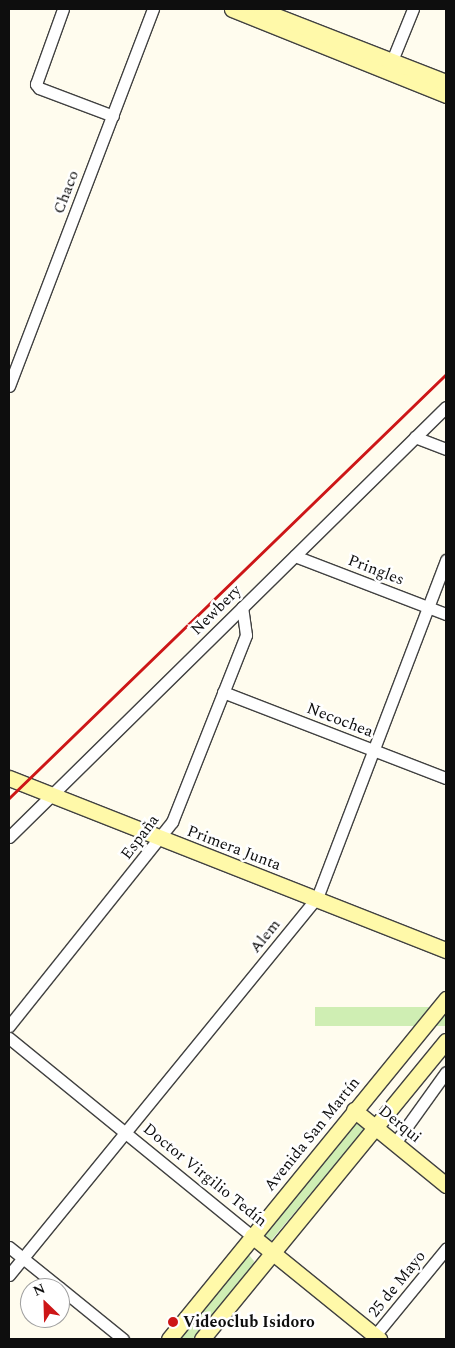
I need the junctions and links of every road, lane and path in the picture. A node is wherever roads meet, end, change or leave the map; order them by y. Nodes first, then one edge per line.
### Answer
1 (63, 9) edge
2 (153, 9) edge
3 (232, 9) edge
4 (259, 9) edge
5 (412, 9) edge
6 (390, 67) junction
7 (446, 82) edge
8 (446, 95) edge
9 (113, 116) junction
10 (13, 363) edge
11 (9, 386) edge
12 (446, 407) edge
13 (415, 437) junction
14 (446, 449) edge
15 (295, 556) junction
16 (446, 560) edge
17 (242, 607) junction
18 (428, 607) junction
19 (446, 614) edge
20 (223, 692) junction
21 (373, 750) junction
22 (9, 778) edge
23 (446, 778) edge
24 (51, 796) junction
25 (9, 837) edge
26 (160, 839) junction
27 (316, 898) junction
28 (446, 950) edge
29 (446, 999) edge
30 (9, 1026) edge
31 (9, 1038) edge
32 (446, 1041) edge
33 (446, 1072) edge
34 (354, 1110) junction
35 (375, 1126) junction
36 (125, 1132) junction
37 (395, 1143) junction
38 (446, 1185) edge
39 (252, 1236) junction
40 (9, 1247) edge
41 (446, 1249) edge
42 (273, 1253) junction
43 (23, 1258) junction
44 (9, 1275) edge
45 (48, 1278) edge
46 (70, 1296) edge
47 (375, 1338) edge
48 (123, 1339) edge
49 (169, 1339) edge
50 (202, 1339) edge

1 - 9 street
2 - 9 street, Chaco
3 - 6 main road
4 - 6 main road
5 - 6 street
6 - 7 main road
6 - 8 main road
9 - 10 street, Chaco
10 - 11 street, Chaco
12 - 13 street, Newbery
13 - 14 street
13 - 15 street, Newbery
15 - 17 street, Newbery
15 - 18 street, Pringles
16 - 18 street, Alem
17 - 20 street, España
17 - 24 street, Newbery
18 - 19 street, Pringles
18 - 21 street, Alem
20 - 21 street, Necochea
20 - 26 street, España
21 - 23 street, Necochea
21 - 27 street, Alem
22 - 24 main road, Primera Junta
24 - 25 street, Newbery
24 - 26 main road, Primera Junta
26 - 27 main road, Primera Junta
26 - 30 street, España
27 - 28 main road, Primera Junta
27 - 36 street, Alem
29 - 34 main road, Avenida San Martín
31 - 36 street, Doctor Virgilio Tedín
32 - 35 main road
33 - 37 street
34 - 35 main road, Derqui
34 - 39 main road, Avenida San Martín
35 - 37 main road, Derqui
35 - 42 main road
36 - 39 street, Doctor Virgilio Tedín
36 - 43 street, Alem
37 - 38 main road, Derqui
39 - 42 main road, Doctor Virgilio Tedín
39 - 49 main road, Avenida San Martín
40 - 43 street
41 - 47 street, 25 de Mayo
42 - 47 main road, Doctor Virgilio Tedín
42 - 50 main road
43 - 44 street, Alem
43 - 45 street
46 - 48 street

